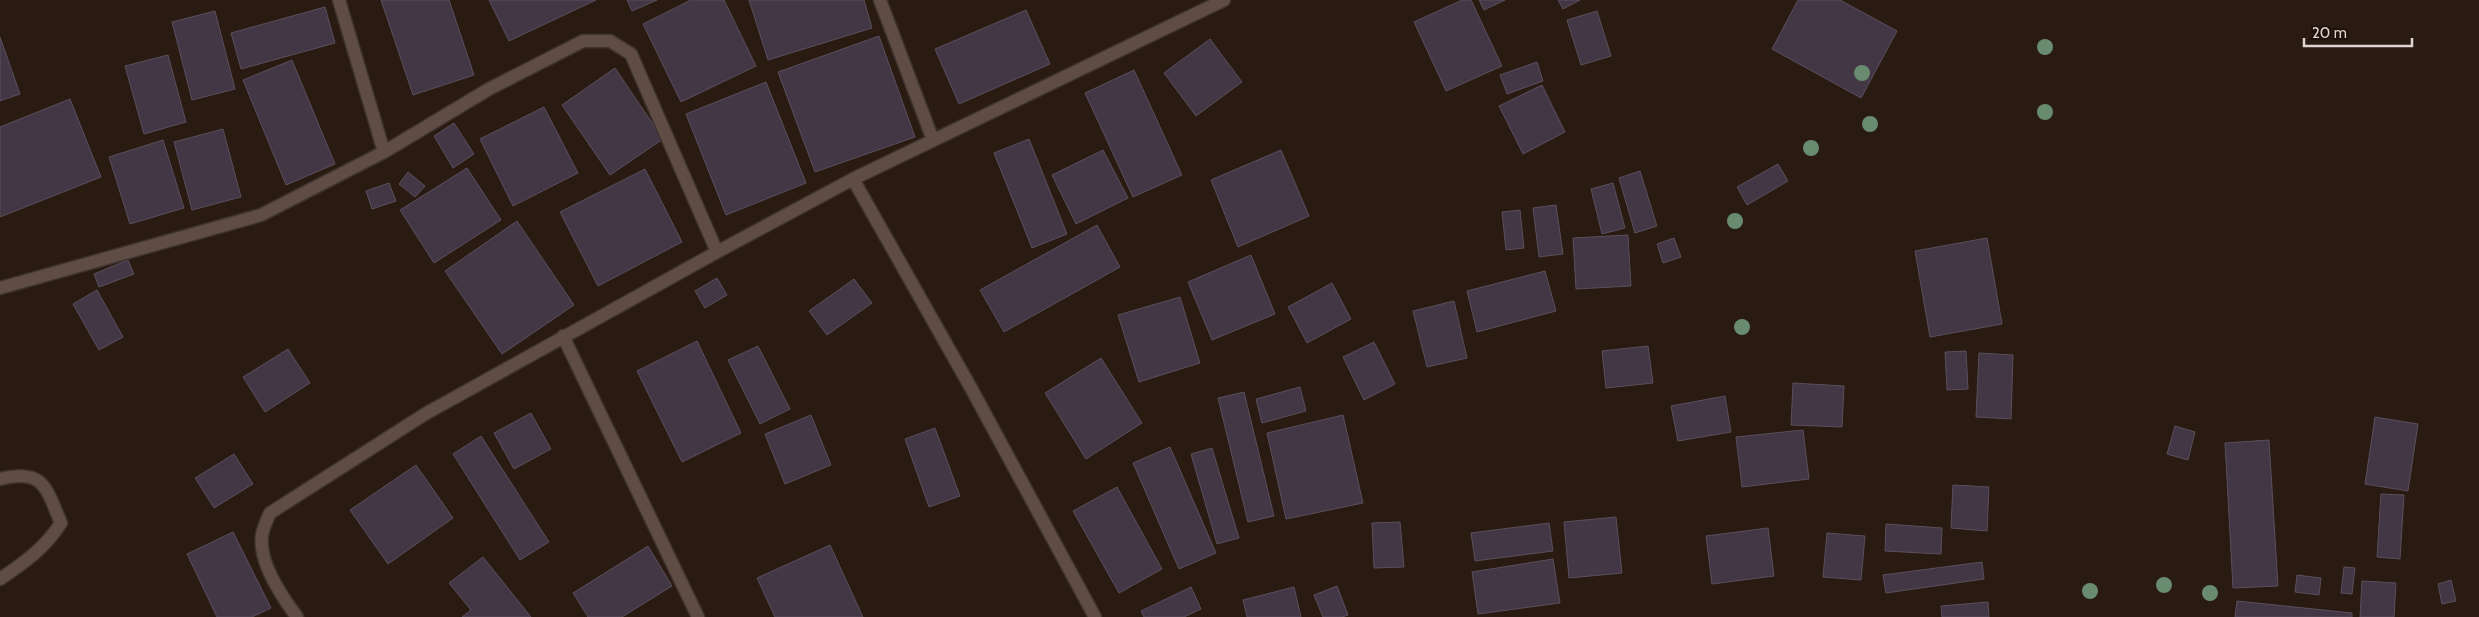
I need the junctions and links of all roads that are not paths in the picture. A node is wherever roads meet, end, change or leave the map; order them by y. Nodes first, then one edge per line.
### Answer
1 (339, 0) edge
2 (880, 0) edge
3 (1224, 0) edge
4 (933, 140) junction
5 (384, 152) junction
6 (853, 179) junction
7 (718, 252) junction
8 (0, 288) edge
9 (563, 336) junction
10 (0, 479) edge
11 (0, 579) edge
12 (297, 617) edge
13 (698, 617) edge
14 (1095, 617) edge

1 - 5 street
2 - 4 street
3 - 4 street
4 - 6 street
5 - 7 street
5 - 8 street
6 - 7 street
6 - 14 street
7 - 9 street
9 - 12 street
9 - 13 street
10 - 11 street

